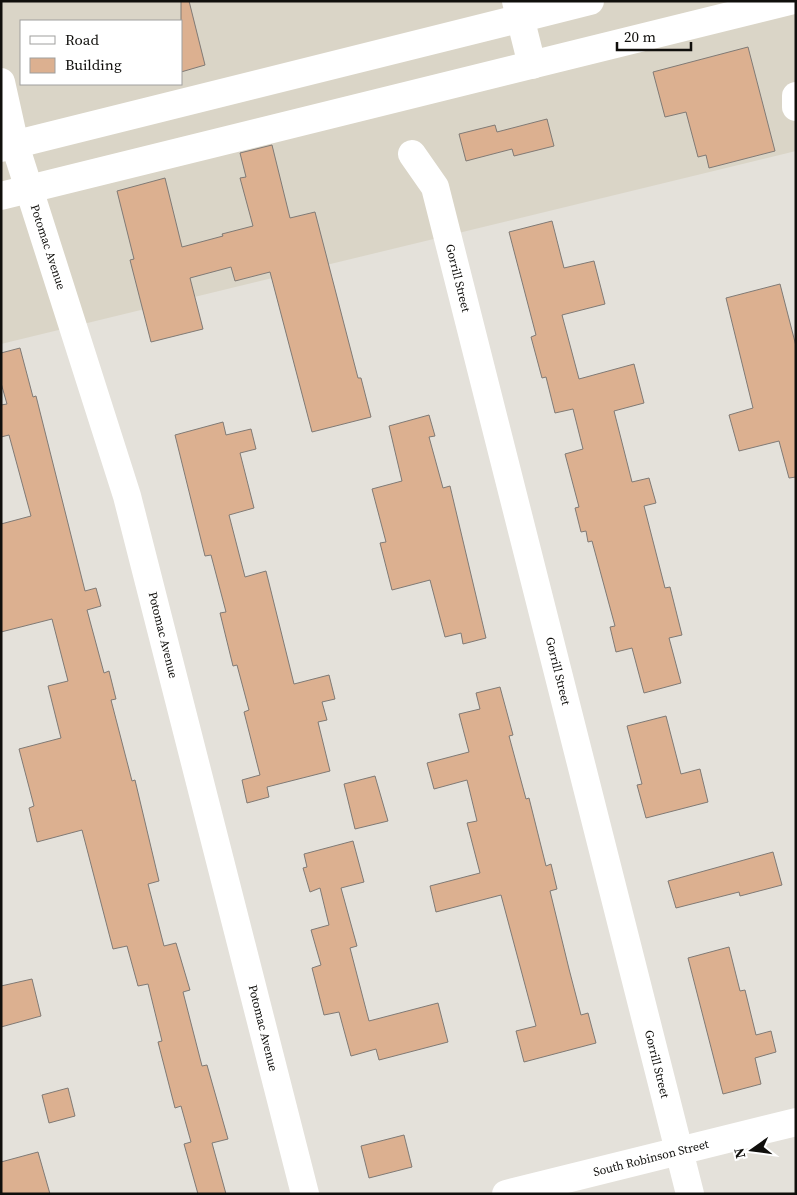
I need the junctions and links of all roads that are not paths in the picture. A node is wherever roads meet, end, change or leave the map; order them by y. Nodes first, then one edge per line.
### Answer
1 (590, 1) edge
2 (790, 1) edge
3 (518, 10) edge
4 (532, 65) junction
5 (1, 82) edge
6 (796, 96) edge
7 (796, 108) edge
8 (8, 146) edge
9 (412, 154) dead end
10 (29, 189) junction
11 (1, 196) edge
12 (796, 1122) edge
13 (679, 1151) junction
14 (305, 1194) edge
15 (506, 1194) edge
16 (690, 1194) edge

1 - 3 street
2 - 4 street
3 - 4 street
3 - 8 street
4 - 10 street
5 - 8 street, Potomac Avenue
6 - 7 street
8 - 10 street, Potomac Avenue
9 - 13 street, Gorrill Street
10 - 11 street
10 - 14 street, Potomac Avenue
12 - 13 street, South Robinson Street
13 - 15 street, South Robinson Street
13 - 16 street, Gorrill Street

